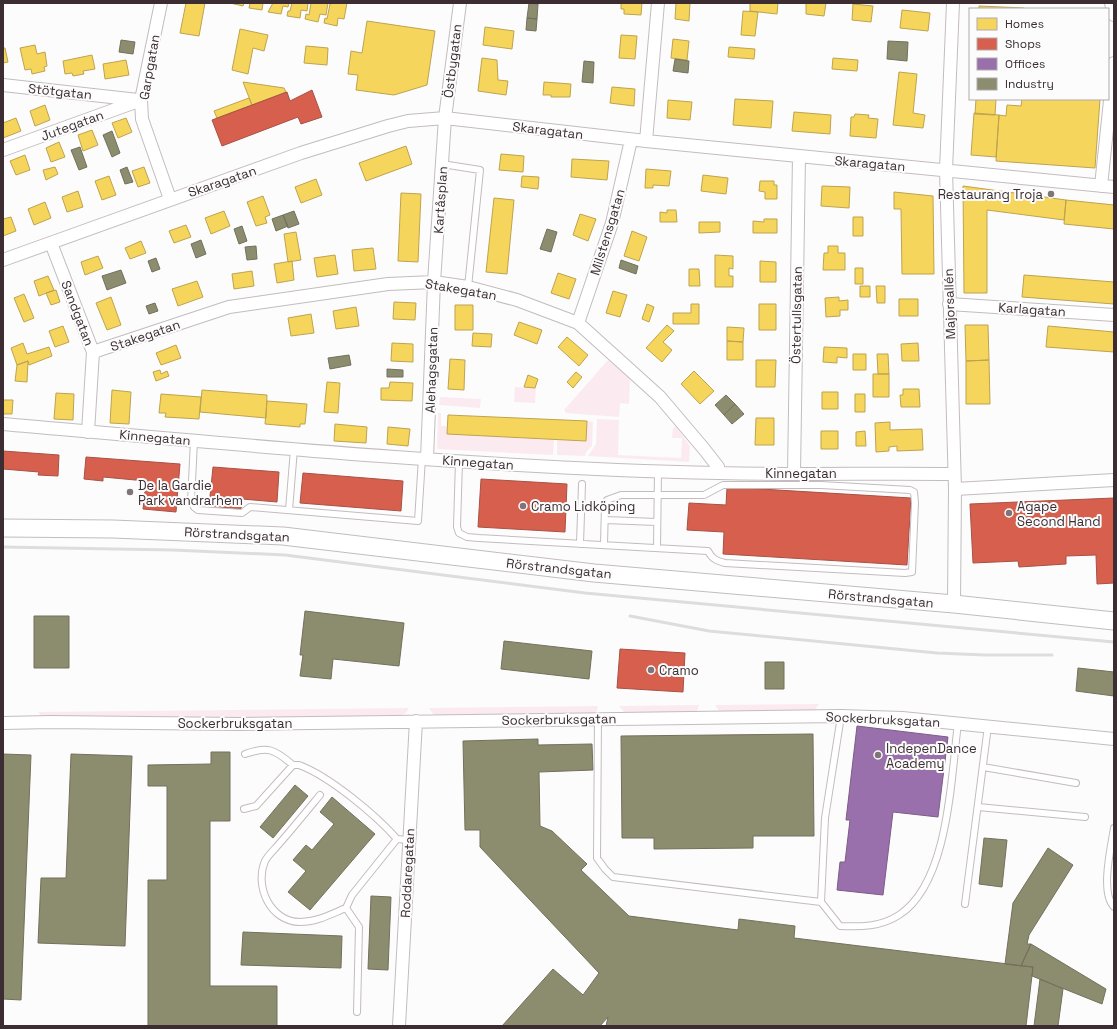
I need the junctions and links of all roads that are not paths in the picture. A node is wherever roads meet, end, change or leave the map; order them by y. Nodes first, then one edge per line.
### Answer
1 (161, 3) edge
2 (459, 3) edge
3 (658, 3) edge
4 (953, 3) edge
5 (1111, 3) edge
6 (1114, 16) edge
7 (1114, 63) edge
8 (3, 85) edge
9 (141, 100) junction
10 (445, 118) junction
11 (631, 140) junction
12 (646, 141) junction
13 (3, 150) edge
14 (799, 156) junction
15 (442, 164) junction
16 (946, 170) junction
17 (1101, 186) junction
18 (1114, 187) edge
19 (170, 199) junction
20 (51, 243) junction
21 (3, 260) edge
22 (434, 282) junction
23 (468, 287) junction
24 (949, 304) junction
25 (1114, 315) edge
26 (578, 323) junction
27 (93, 352) junction
28 (3, 424) edge
29 (88, 432) junction
30 (194, 441) junction
31 (294, 449) junction
32 (424, 458) junction
33 (459, 460) junction
34 (658, 471) junction
35 (720, 473) junction
36 (794, 473) junction
37 (954, 474) junction
38 (1114, 480) edge
39 (582, 484) dead end
40 (955, 489) junction
41 (657, 495) junction
42 (289, 510) junction
43 (604, 520) junction
44 (657, 522) junction
45 (3, 528) edge
46 (580, 544) junction
47 (604, 545) junction
48 (657, 548) junction
49 (954, 604) junction
50 (1114, 620) edge
51 (841, 716) junction
52 (598, 718) junction
53 (416, 720) junction
54 (3, 723) edge
55 (958, 723) junction
56 (988, 726) junction
57 (1114, 739) edge
58 (245, 754) dead end
59 (293, 765) junction
60 (983, 767) junction
61 (1076, 783) dead end
62 (320, 795) dead end
63 (978, 807) junction
64 (244, 809) dead end
65 (1085, 817) dead end
66 (1114, 828) edge
67 (403, 840) junction
68 (821, 902) junction
69 (965, 904) dead end
70 (1114, 907) edge
71 (346, 908) junction
72 (357, 1012) dead end
73 (399, 1026) edge

1 - 9 street, Garpgatan
2 - 10 street, Östbygatan
3 - 12 street
4 - 16 street, Majorsallén
5 - 6 street
7 - 17 street
8 - 9 street, Stötgatan
9 - 13 street, Jutegatan
9 - 19 street, Garpgatan
10 - 11 street, Skaragatan
10 - 15 street, Kartåsplan
10 - 19 street, Skaragatan
11 - 12 street, Skaragatan
11 - 26 street, Milstensgatan
12 - 14 street, Skaragatan
14 - 16 street, Skaragatan
14 - 36 street, Östertullsgatan
15 - 22 street, Kartåsplan
15 - 23 lane
16 - 17 street, Skaragatan
16 - 24 street, Majorsallén
17 - 18 street, Skaragatan
19 - 20 street, Skaragatan
20 - 21 street, Skaragatan
20 - 27 street, Sandgatan
22 - 23 street, Stakegatan
22 - 27 street, Stakegatan
22 - 32 street, Alehagsgatan
23 - 26 street, Stakegatan
24 - 25 street, Karlagatan
24 - 37 street, Majorsallén
26 - 35 street, Stakegatan
27 - 29 street, Sandgatan
28 - 29 street, Kinnegatan
29 - 30 street, Kinnegatan
30 - 31 street, Kinnegatan
30 - 42 lane
31 - 32 street, Kinnegatan
31 - 42 lane
32 - 33 street, Kinnegatan
32 - 42 lane
33 - 34 street, Kinnegatan
33 - 46 lane
34 - 35 street, Kinnegatan
34 - 41 lane
35 - 36 street, Kinnegatan
36 - 37 street, Kinnegatan
37 - 40 street, Majorsallén
38 - 40 street
39 - 46 lane
40 - 49 street, Majorsallén
41 - 43 lane
41 - 44 lane
41 - 48 lane
43 - 44 lane
43 - 47 lane
44 - 48 lane
45 - 49 main road, Rörstrandsgatan
46 - 47 lane
47 - 48 lane
49 - 50 main road, Rörstrandsgatan
51 - 52 street, Sockerbruksgatan
51 - 55 street, Sockerbruksgatan
51 - 68 lane
52 - 53 street, Sockerbruksgatan
52 - 68 lane
53 - 54 street, Sockerbruksgatan
53 - 67 street, Roddaregatan
55 - 56 street, Sockerbruksgatan
55 - 68 lane
56 - 57 street, Sockerbruksgatan
56 - 60 lane
58 - 59 lane
59 - 64 lane
59 - 67 lane
60 - 61 lane
60 - 63 lane
62 - 71 lane
63 - 65 lane
63 - 69 lane
66 - 70 lane
67 - 71 lane
67 - 73 street, Roddaregatan
71 - 72 lane

